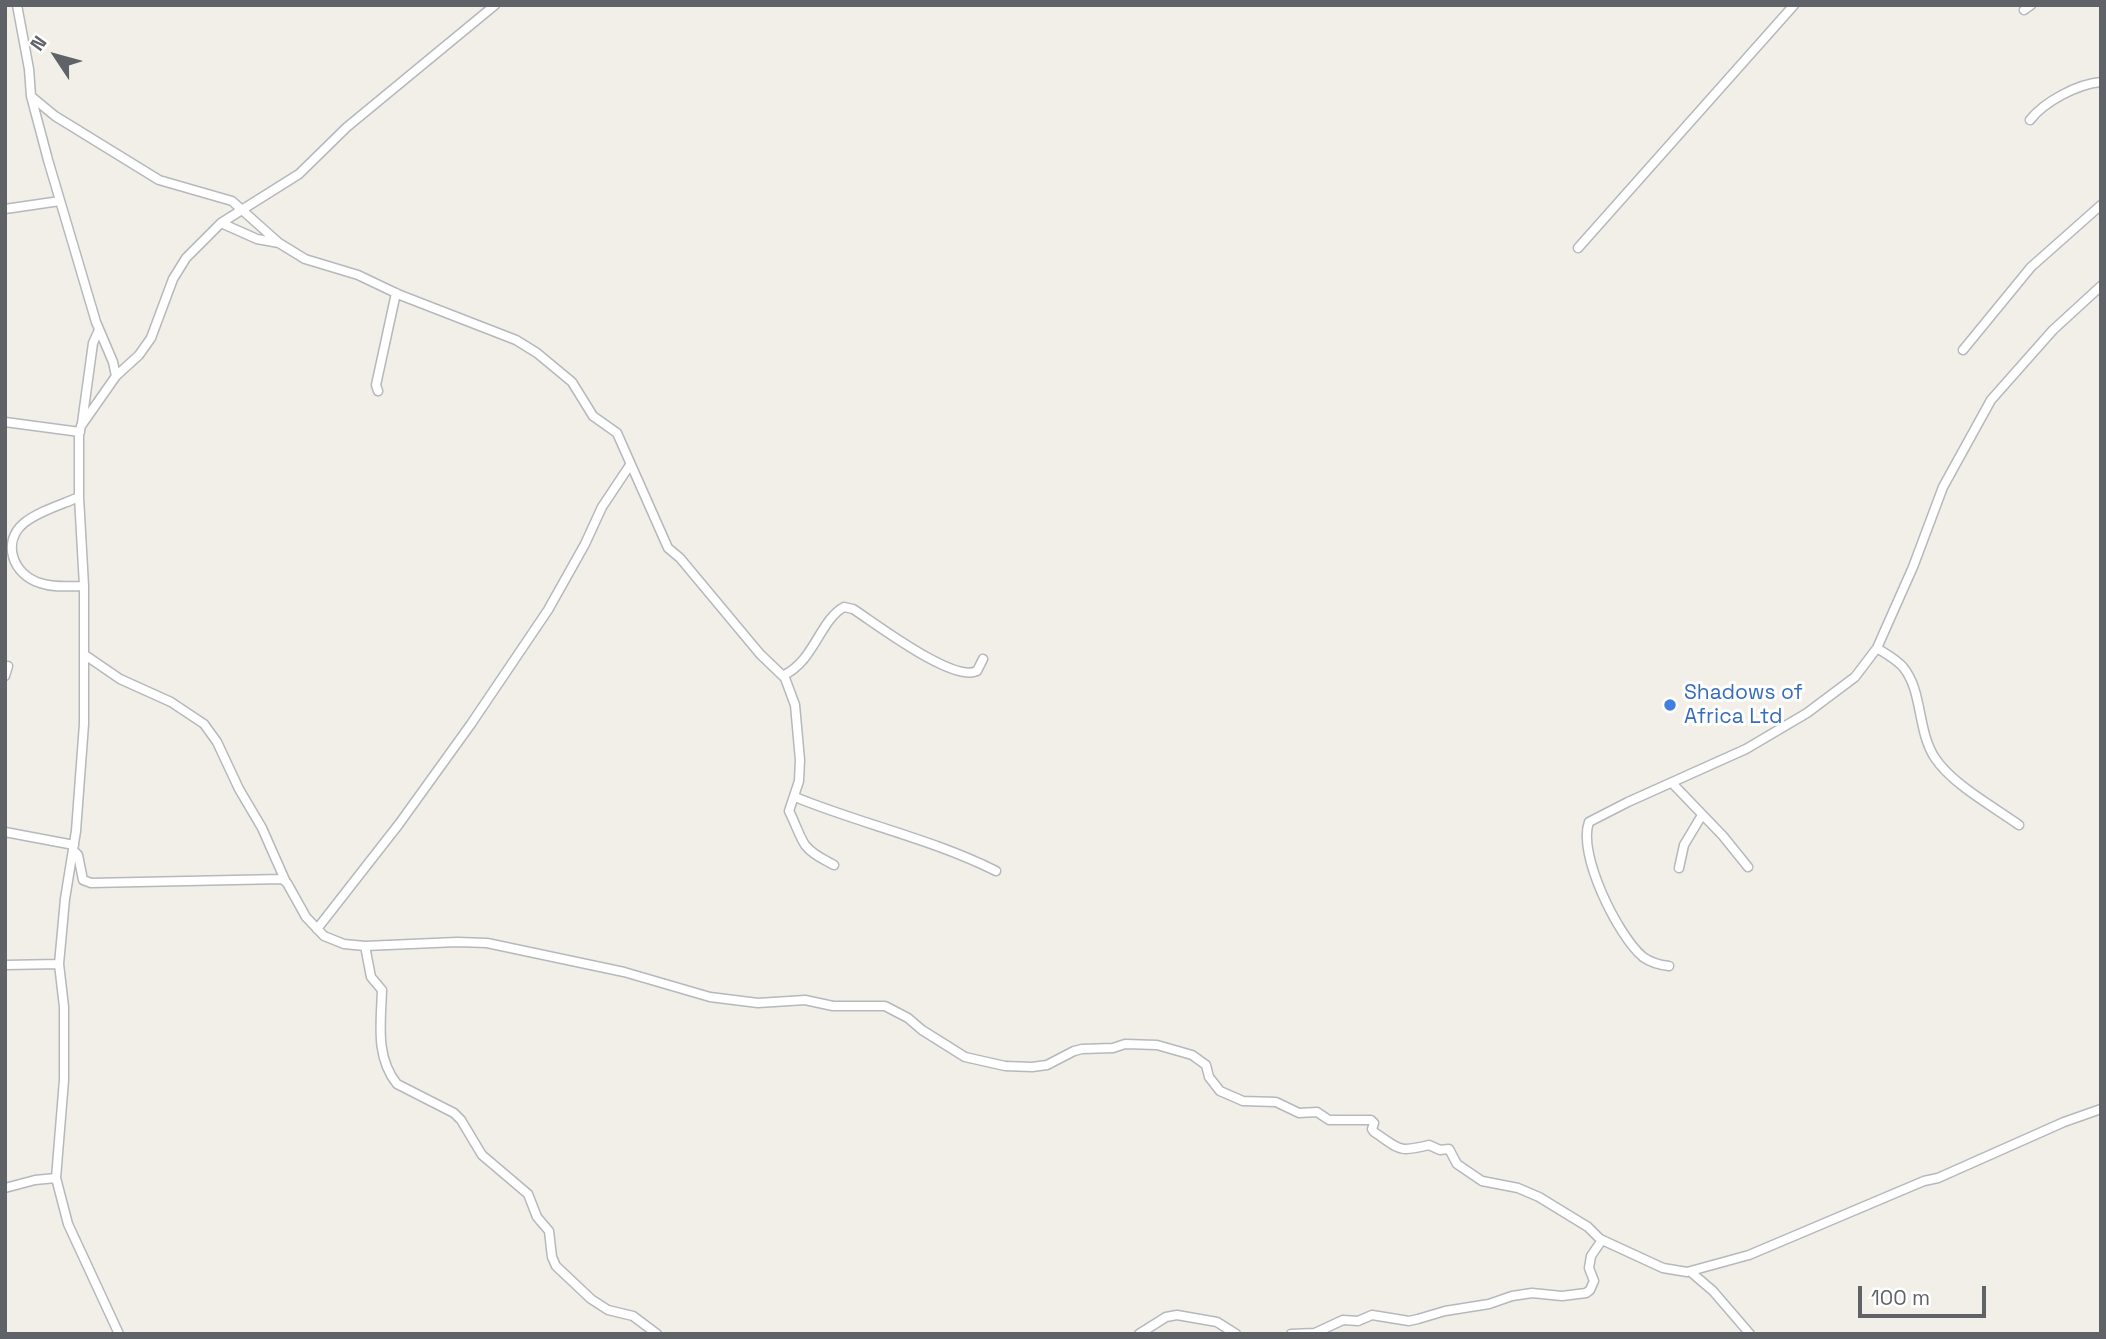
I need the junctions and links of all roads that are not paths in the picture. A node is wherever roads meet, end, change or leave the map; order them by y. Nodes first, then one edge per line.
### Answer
1 (17, 5) edge
2 (495, 5) edge
3 (1794, 5) edge
4 (2101, 82) edge
5 (32, 96) junction
6 (2030, 120) dead end
7 (60, 201) junction
8 (2101, 205) edge
9 (5, 209) edge
10 (242, 209) junction
11 (221, 223) junction
12 (279, 243) junction
13 (1578, 247) dead end
14 (2101, 286) edge
15 (396, 293) junction
16 (99, 330) junction
17 (1963, 350) dead end
18 (116, 376) junction
19 (378, 391) dead end
20 (5, 422) edge
21 (80, 429) junction
22 (630, 465) junction
23 (79, 497) junction
24 (84, 586) junction
25 (1877, 648) junction
26 (85, 655) junction
27 (983, 659) dead end
28 (8, 666) dead end
29 (784, 675) junction
30 (5, 676) edge
31 (1672, 783) junction
32 (795, 797) junction
33 (1702, 815) junction
34 (2019, 825) dead end
35 (5, 832) edge
36 (73, 847) junction
37 (834, 865) dead end
38 (1748, 867) dead end
39 (1679, 868) dead end
40 (996, 871) dead end
41 (285, 880) junction
42 (317, 929) junction
43 (365, 946) junction
44 (59, 964) junction
45 (5, 965) edge
46 (1669, 966) dead end
47 (2101, 1109) edge
48 (56, 1178) junction
49 (5, 1188) edge
50 (1602, 1240) junction
51 (1692, 1273) junction
52 (119, 1334) edge
53 (657, 1334) edge
54 (1139, 1334) edge
55 (1236, 1334) edge
56 (1291, 1334) edge
57 (1750, 1334) edge

1 - 5 street
2 - 10 street
3 - 13 street
4 - 6 street
5 - 7 street
5 - 10 street
7 - 9 street
7 - 16 street
8 - 17 street
10 - 11 street
10 - 12 street
11 - 12 street
11 - 18 street
12 - 15 street
14 - 25 street
15 - 19 street
15 - 22 street
16 - 18 street
16 - 21 street
18 - 21 street
20 - 21 street
21 - 23 street
22 - 29 street
22 - 42 street
23 - 24 street
23 - 24 street
24 - 26 street
25 - 31 street
25 - 34 street
26 - 36 street
26 - 41 street
27 - 29 street
28 - 30 street
29 - 32 street
31 - 33 street
31 - 46 street
32 - 37 street
32 - 40 street
33 - 38 street
33 - 39 street
35 - 36 street
36 - 41 street
36 - 44 street
41 - 42 street
42 - 43 street
43 - 50 street
43 - 53 street
44 - 45 street
44 - 48 street
47 - 51 street
48 - 49 street
48 - 52 street
50 - 51 street
50 - 56 street
51 - 57 street
54 - 55 street

